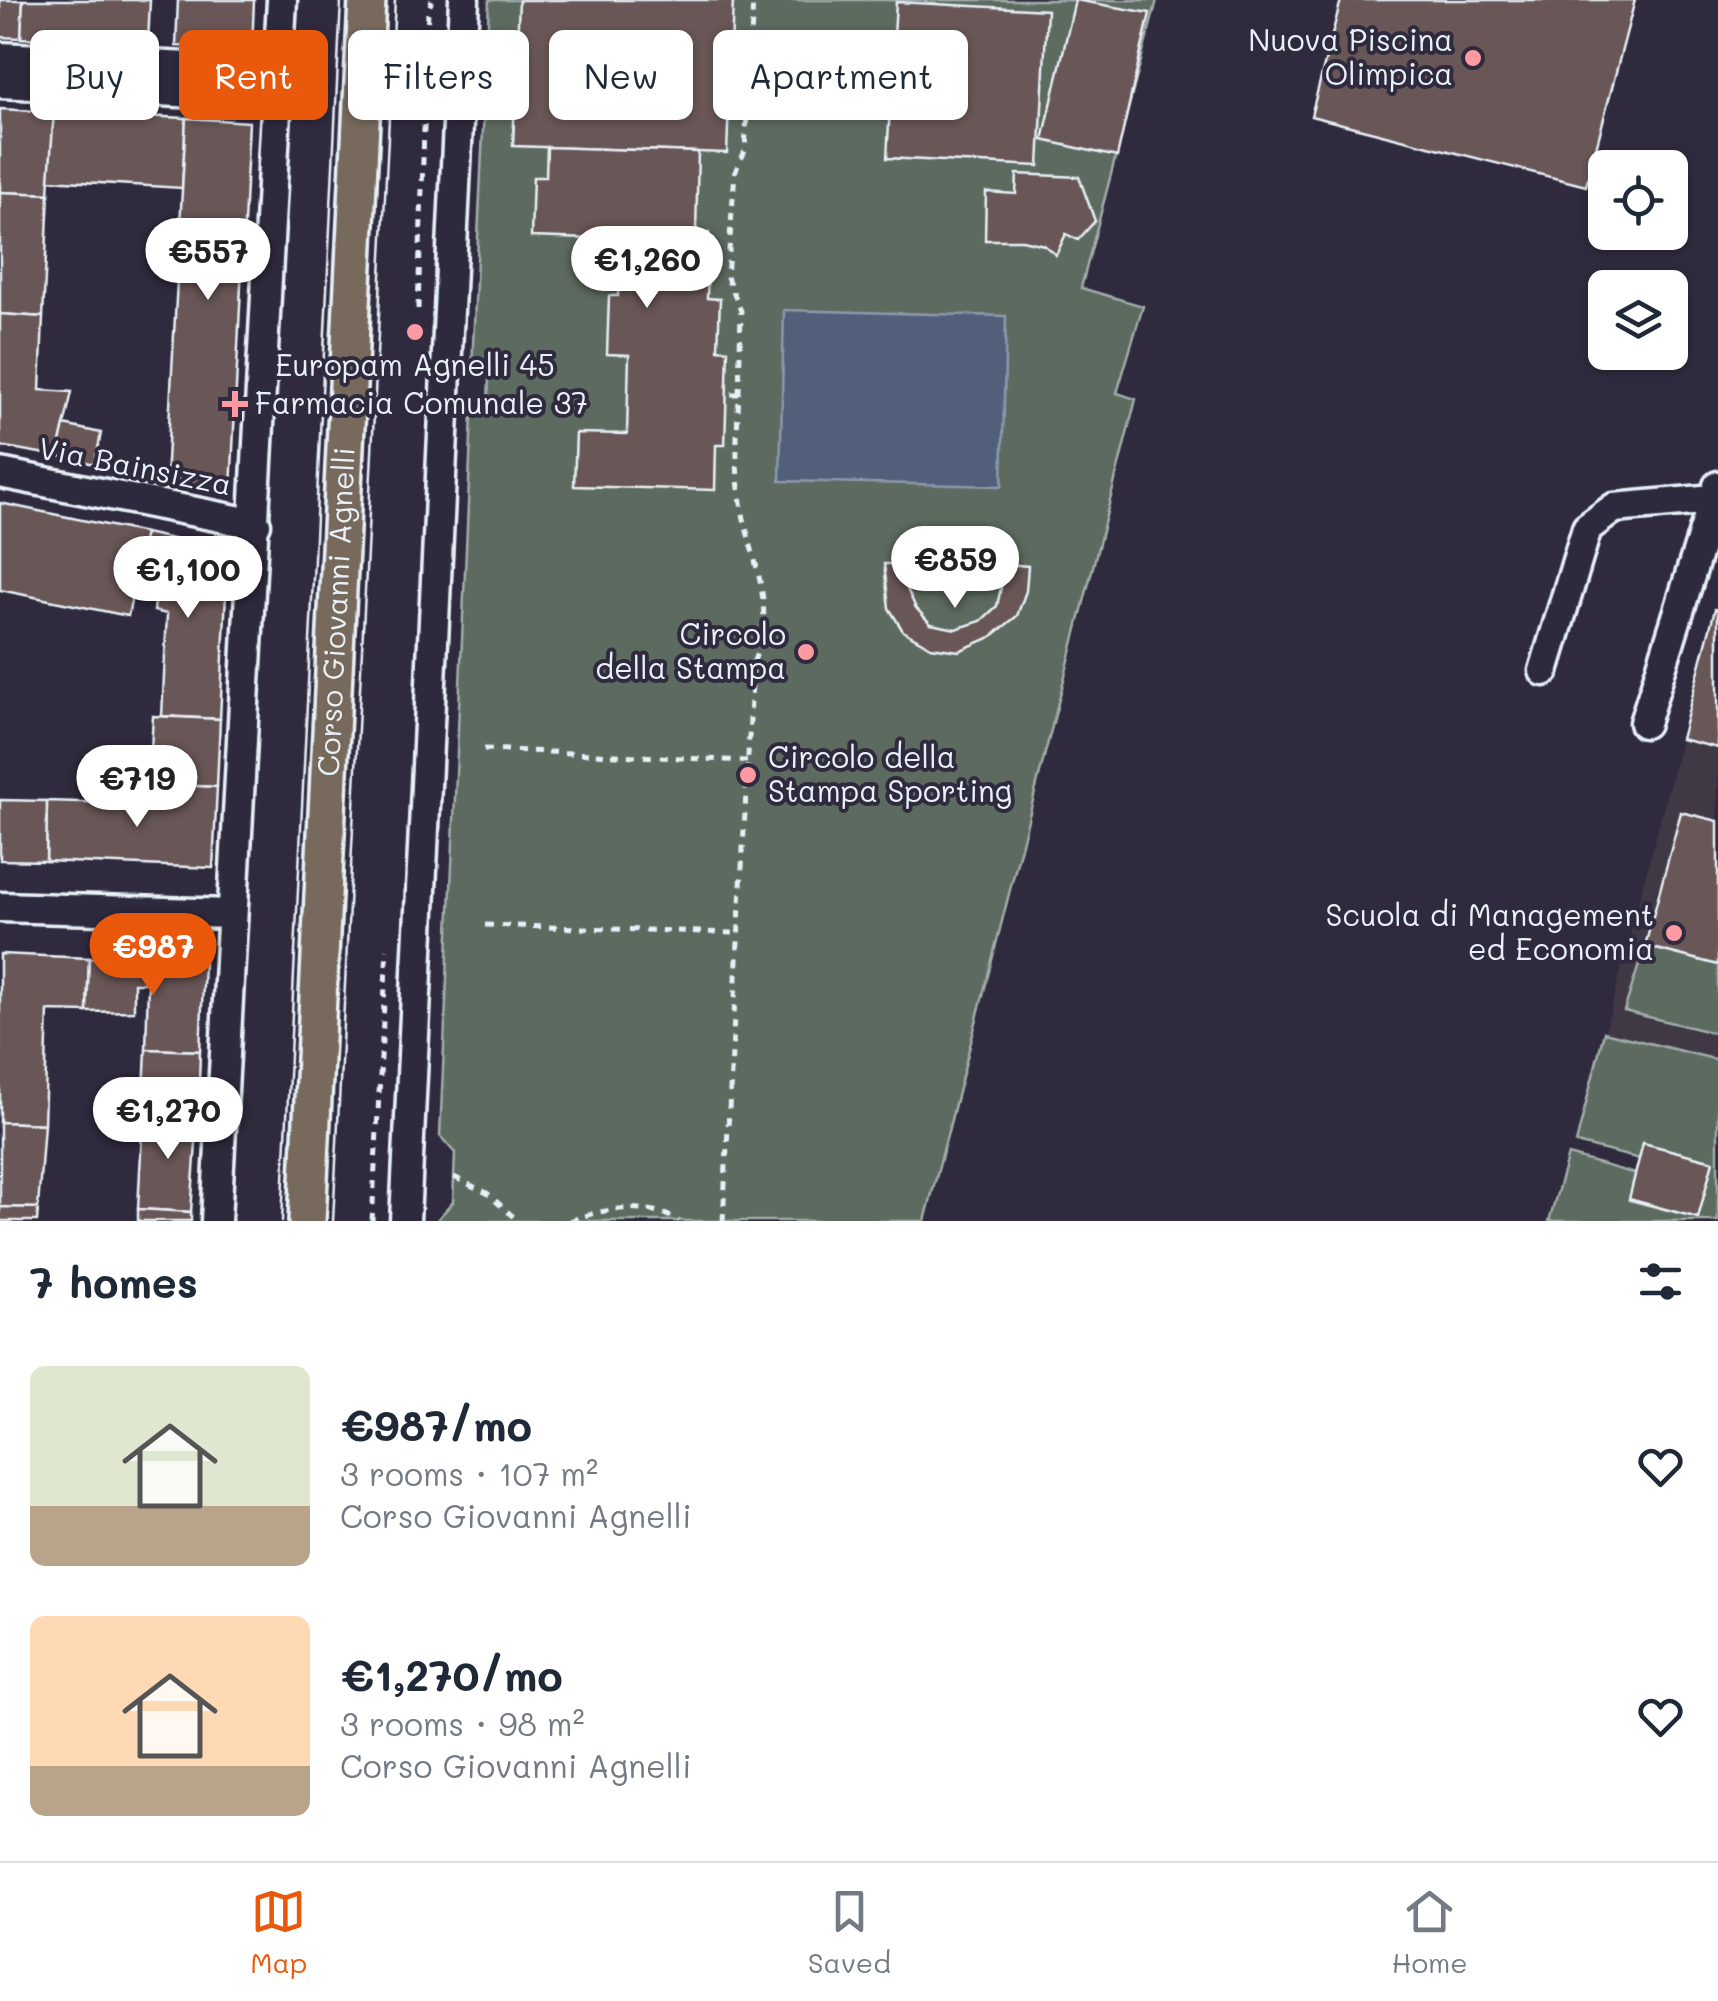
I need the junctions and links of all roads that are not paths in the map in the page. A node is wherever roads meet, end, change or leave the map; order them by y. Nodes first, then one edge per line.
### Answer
1 (282, 0) edge
2 (367, 0) edge
3 (464, 0) edge
4 (281, 30) edge
5 (0, 57) edge
6 (179, 74) edge
7 (0, 83) edge
8 (179, 84) edge
9 (276, 120) edge
10 (0, 473) edge
11 (1716, 492) edge
12 (256, 524) junction
13 (1544, 671) dead end
14 (1644, 723) dead end
15 (0, 907) edge
16 (231, 914) junction
17 (216, 1221) edge
18 (307, 1221) edge
19 (405, 1221) edge

1 - 4 street
2 - 18 main road, Corso Giovanni Agnelli
3 - 19 street
5 - 6 street
7 - 8 street
9 - 12 street
10 - 12 street, Via Bainsizza
11 - 13 street
11 - 14 street
12 - 16 street
15 - 16 street
16 - 17 street

